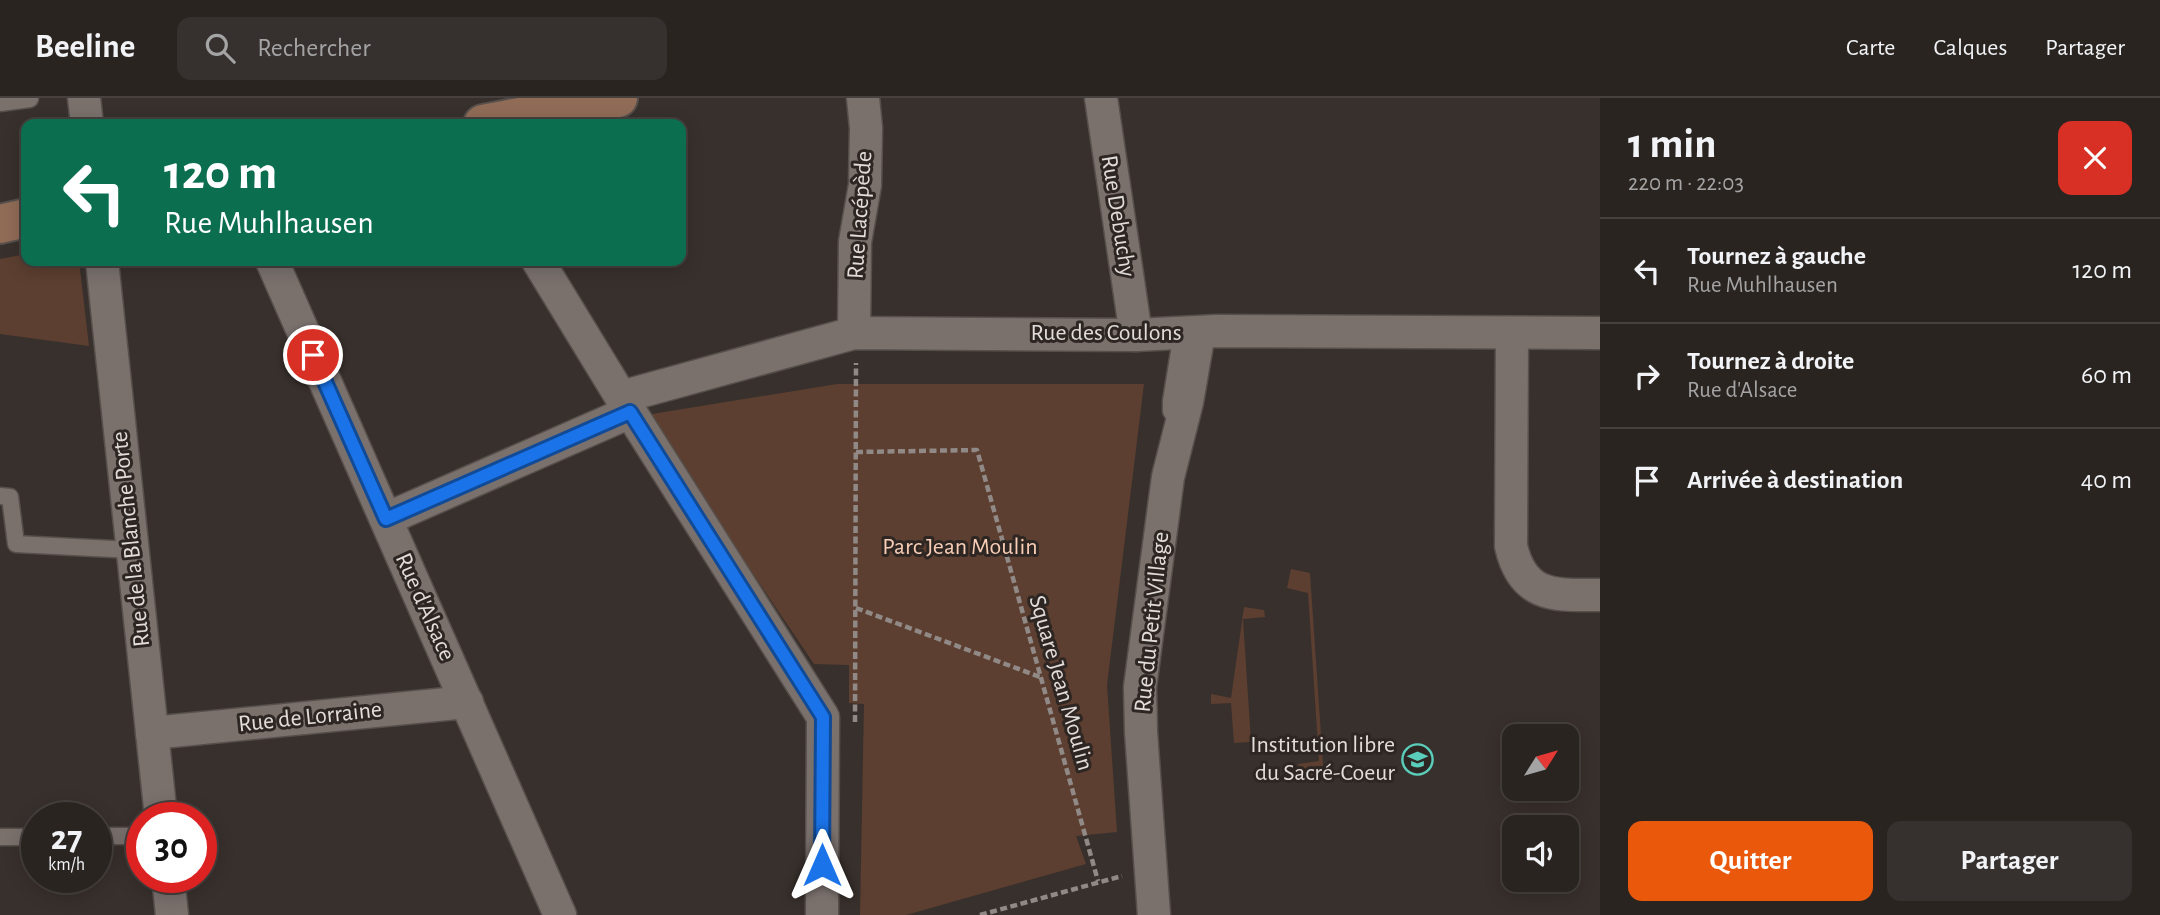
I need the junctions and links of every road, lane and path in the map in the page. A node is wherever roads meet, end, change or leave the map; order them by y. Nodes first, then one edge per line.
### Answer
1 (84, 98) edge
2 (618, 98) edge
3 (863, 98) edge
4 (1101, 98) edge
5 (30, 99) edge
6 (0, 103) edge
7 (86, 119) edge
8 (515, 119) edge
9 (21, 219) edge
10 (0, 224) edge
11 (103, 266) edge
12 (274, 266) edge
13 (541, 266) edge
14 (854, 333) junction
15 (1191, 333) junction
16 (1512, 333) junction
17 (1600, 333) edge
18 (1136, 335) junction
19 (625, 405) junction
20 (856, 452) junction
21 (0, 496) edge
22 (386, 519) junction
23 (132, 550) junction
24 (1600, 594) edge
25 (856, 608) junction
26 (1040, 677) junction
27 (467, 702) junction
28 (855, 729) dead end
29 (152, 733) junction
30 (160, 802) edge
31 (21, 836) edge
32 (0, 837) edge
33 (170, 893) edge
34 (172, 915) edge
35 (560, 915) edge
36 (822, 915) edge
37 (980, 915) edge
38 (1154, 915) edge

1 - 7 street
2 - 8 main road
3 - 14 street, Rue Lacépède
4 - 18 street, Rue Debuchy
5 - 6 lane
9 - 10 main road
11 - 23 street, Rue de la Blanche Porte
12 - 22 street, Rue d'Alsace
13 - 19 street
14 - 18 street, Rue des Coulons
14 - 19 street, Rue des Coulons
14 - 20 path
15 - 16 street, Rue des Coulons
15 - 18 street, Rue des Coulons
15 - 38 street, Rue du Petit Village
16 - 17 street, Rue des Coulons
16 - 24 street
19 - 22 street, Rue des Coulons
19 - 36 street
20 - 25 path
20 - 26 path, Square Jean Moulin
21 - 23 lane
22 - 27 street, Rue d'Alsace
23 - 29 street, Rue de la Blanche Porte
25 - 26 path
25 - 28 path
26 - 37 path, Square Jean Moulin
27 - 29 street, Rue de Lorraine
27 - 35 street, Rue d'Alsace
29 - 30 street, Rue de la Blanche Porte
31 - 32 lane
33 - 34 street

